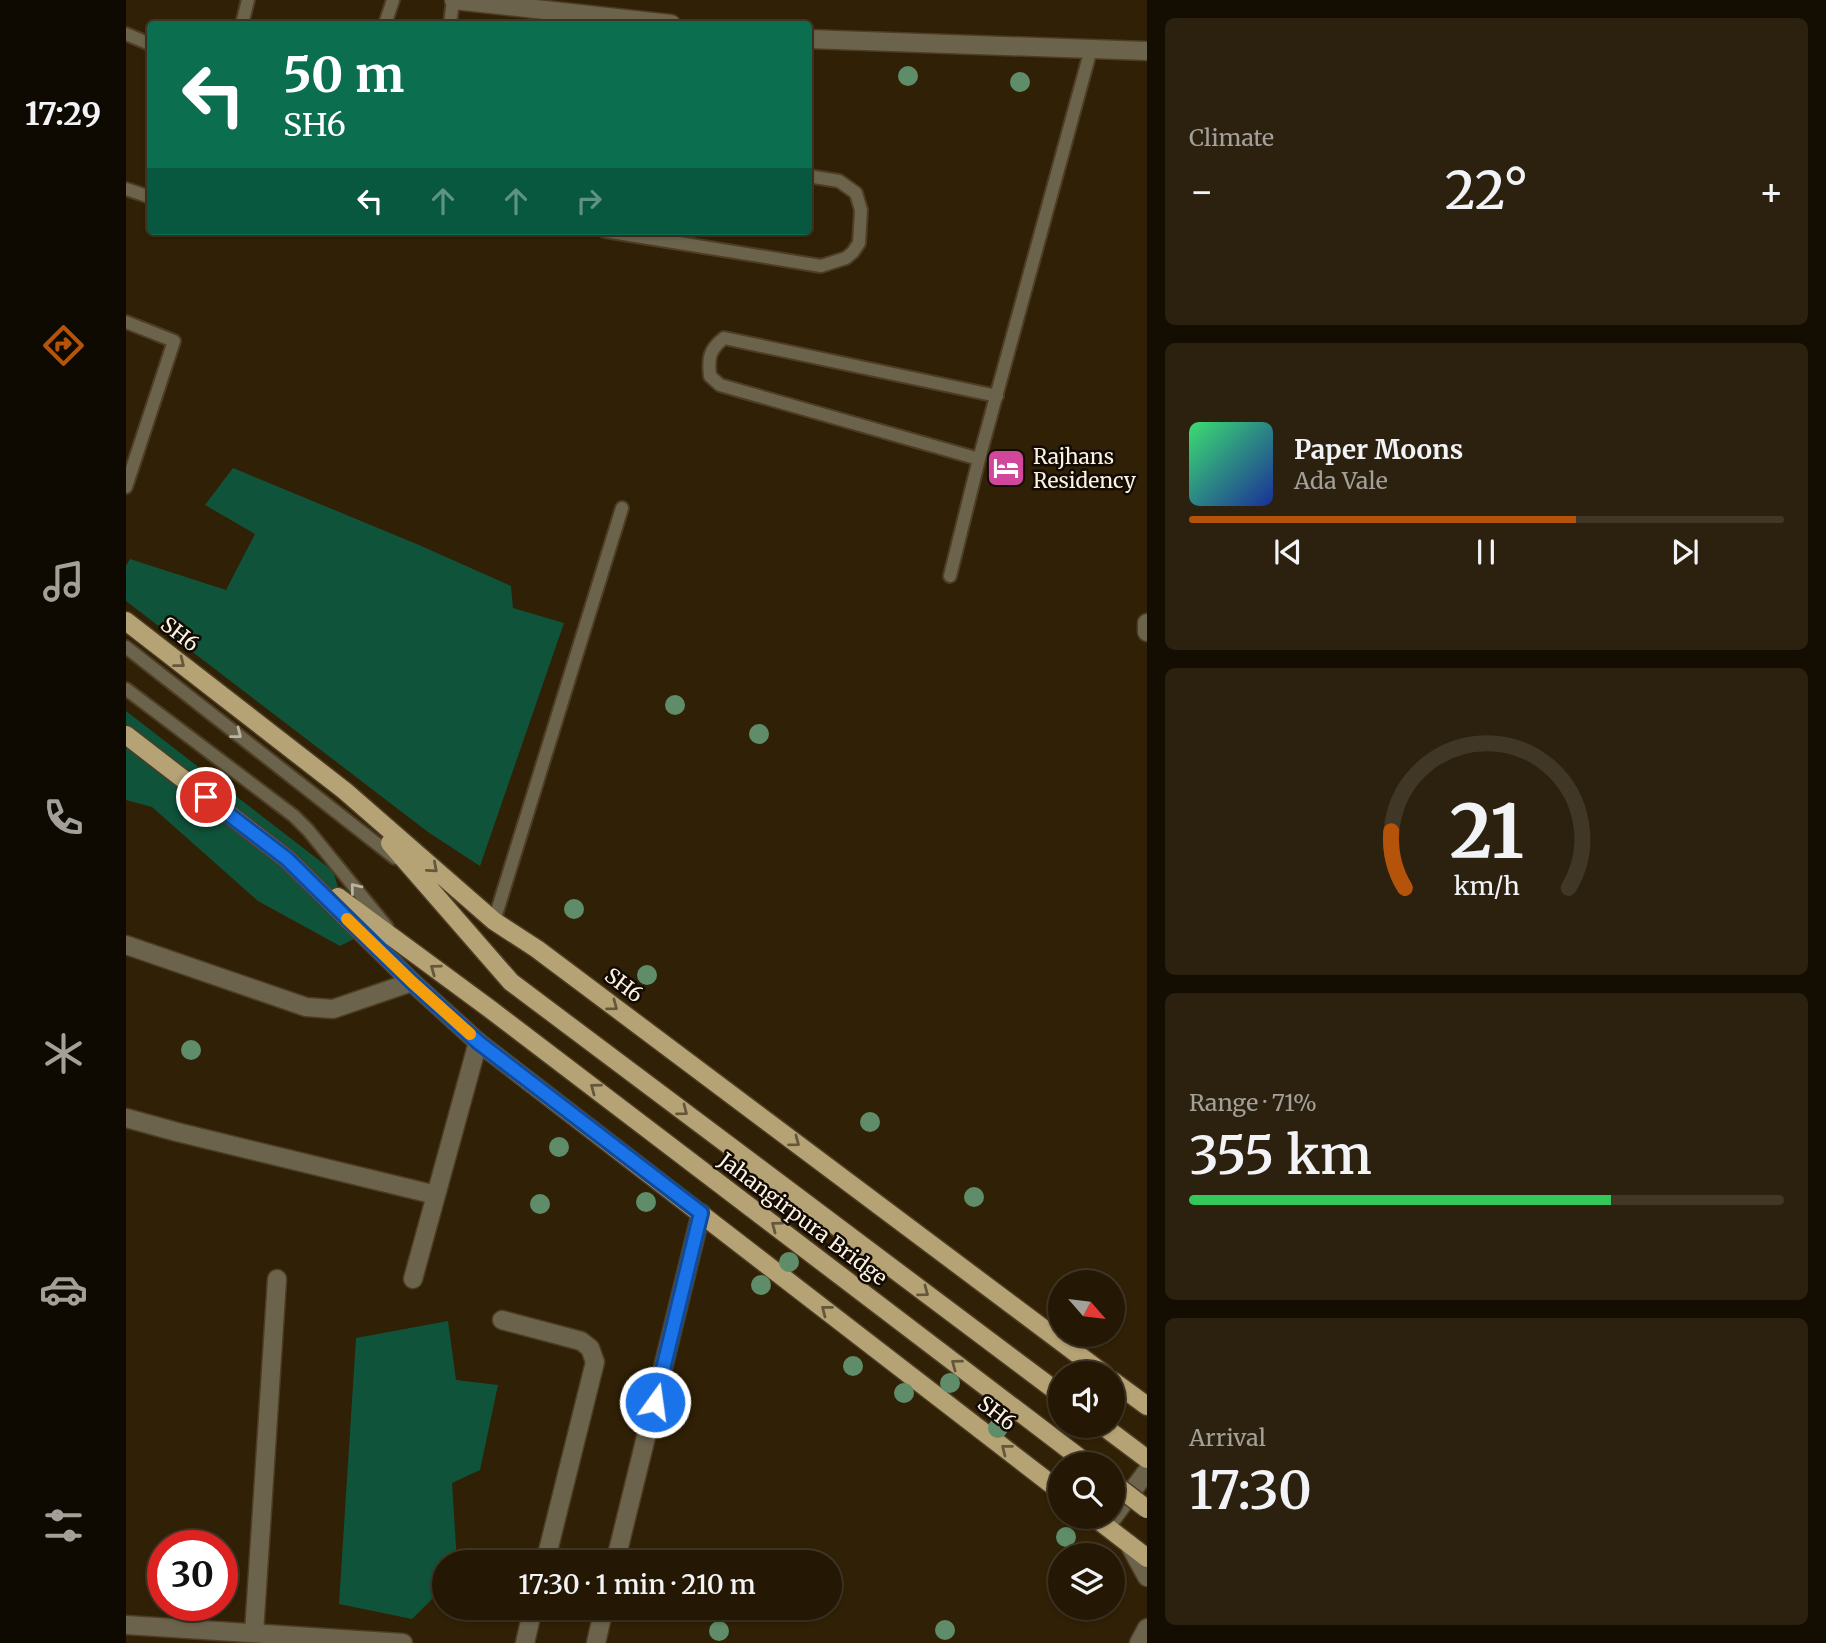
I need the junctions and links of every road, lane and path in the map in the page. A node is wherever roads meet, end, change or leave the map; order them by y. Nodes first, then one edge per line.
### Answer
1 (248, 0) edge
2 (393, 0) edge
3 (454, 0) edge
4 (546, 5) edge
5 (243, 21) edge
6 (386, 21) edge
7 (450, 21) edge
8 (651, 21) edge
9 (126, 34) edge
10 (812, 39) edge
11 (147, 43) edge
12 (1091, 49) junction
13 (1147, 51) edge
14 (812, 177) edge
15 (126, 189) edge
16 (147, 196) edge
17 (630, 235) edge
18 (126, 322) edge
19 (996, 396) junction
20 (979, 459) junction
21 (126, 487) edge
22 (622, 508) dead end
23 (950, 576) dead end
24 (126, 621) edge
25 (1147, 624) edge
26 (1147, 632) edge
27 (126, 647) edge
28 (126, 689) edge
29 (126, 735) edge
30 (345, 791) junction
31 (287, 859) junction
32 (424, 881) junction
33 (494, 920) junction
34 (398, 941) junction
35 (126, 945) edge
36 (412, 982) junction
37 (478, 1042) junction
38 (126, 1118) edge
39 (436, 1195) junction
40 (701, 1213) junction
41 (277, 1279) dead end
42 (413, 1279) dead end
43 (502, 1320) dead end
44 (1087, 1361) edge
45 (1048, 1385) edge
46 (1125, 1390) edge
47 (1147, 1406) edge
48 (1119, 1438) edge
49 (1072, 1452) edge
50 (1147, 1460) edge
51 (1147, 1471) edge
52 (1048, 1482) edge
53 (1125, 1492) edge
54 (1125, 1497) edge
55 (1147, 1509) edge
56 (1116, 1529) edge
57 (1129, 1544) junction
58 (548, 1550) edge
59 (618, 1550) edge
60 (1147, 1558) edge
61 (1147, 1577) edge
62 (530, 1620) edge
63 (601, 1620) edge
64 (126, 1625) edge
65 (1147, 1628) edge
66 (254, 1633) junction
67 (403, 1643) edge
68 (525, 1643) edge
69 (596, 1643) edge
70 (1139, 1643) edge

1 - 5 lane
2 - 6 lane
3 - 4 street
3 - 7 lane
4 - 8 street
9 - 11 lane
10 - 12 street
12 - 13 street
12 - 19 lane
14 - 17 lane
15 - 16 lane
18 - 21 lane
19 - 20 lane
19 - 20 lane
20 - 23 lane
22 - 33 lane
24 -> 30 main road, SH6
25 - 26 street
27 -> 32 lane
34 -> 28 lane
29 - 31 main road, SH6
30 - 32 main road, Jahangirpura Bridge
30 -> 33 main road, SH6
31 - 34 main road, Jahangirpura Bridge
31 - 36 main road, SH6
32 -> 45 main road, Jahangirpura Bridge
33 -> 44 main road, SH6
49 -> 34 main road, Jahangirpura Bridge
35 - 36 street
36 - 37 main road, SH6
37 - 39 street
37 - 40 main road, SH6
38 - 39 street
39 - 42 street
52 -> 40 main road, SH6
40 - 59 street
41 - 66 street
43 - 58 street
46 - 47 main road
48 - 50 main road
51 - 54 street
53 - 55 main road, bridge
56 - 57 main road
57 - 60 main road
57 - 61 street
62 - 68 street
63 - 69 street
64 - 66 street
65 - 70 street
66 - 67 street

